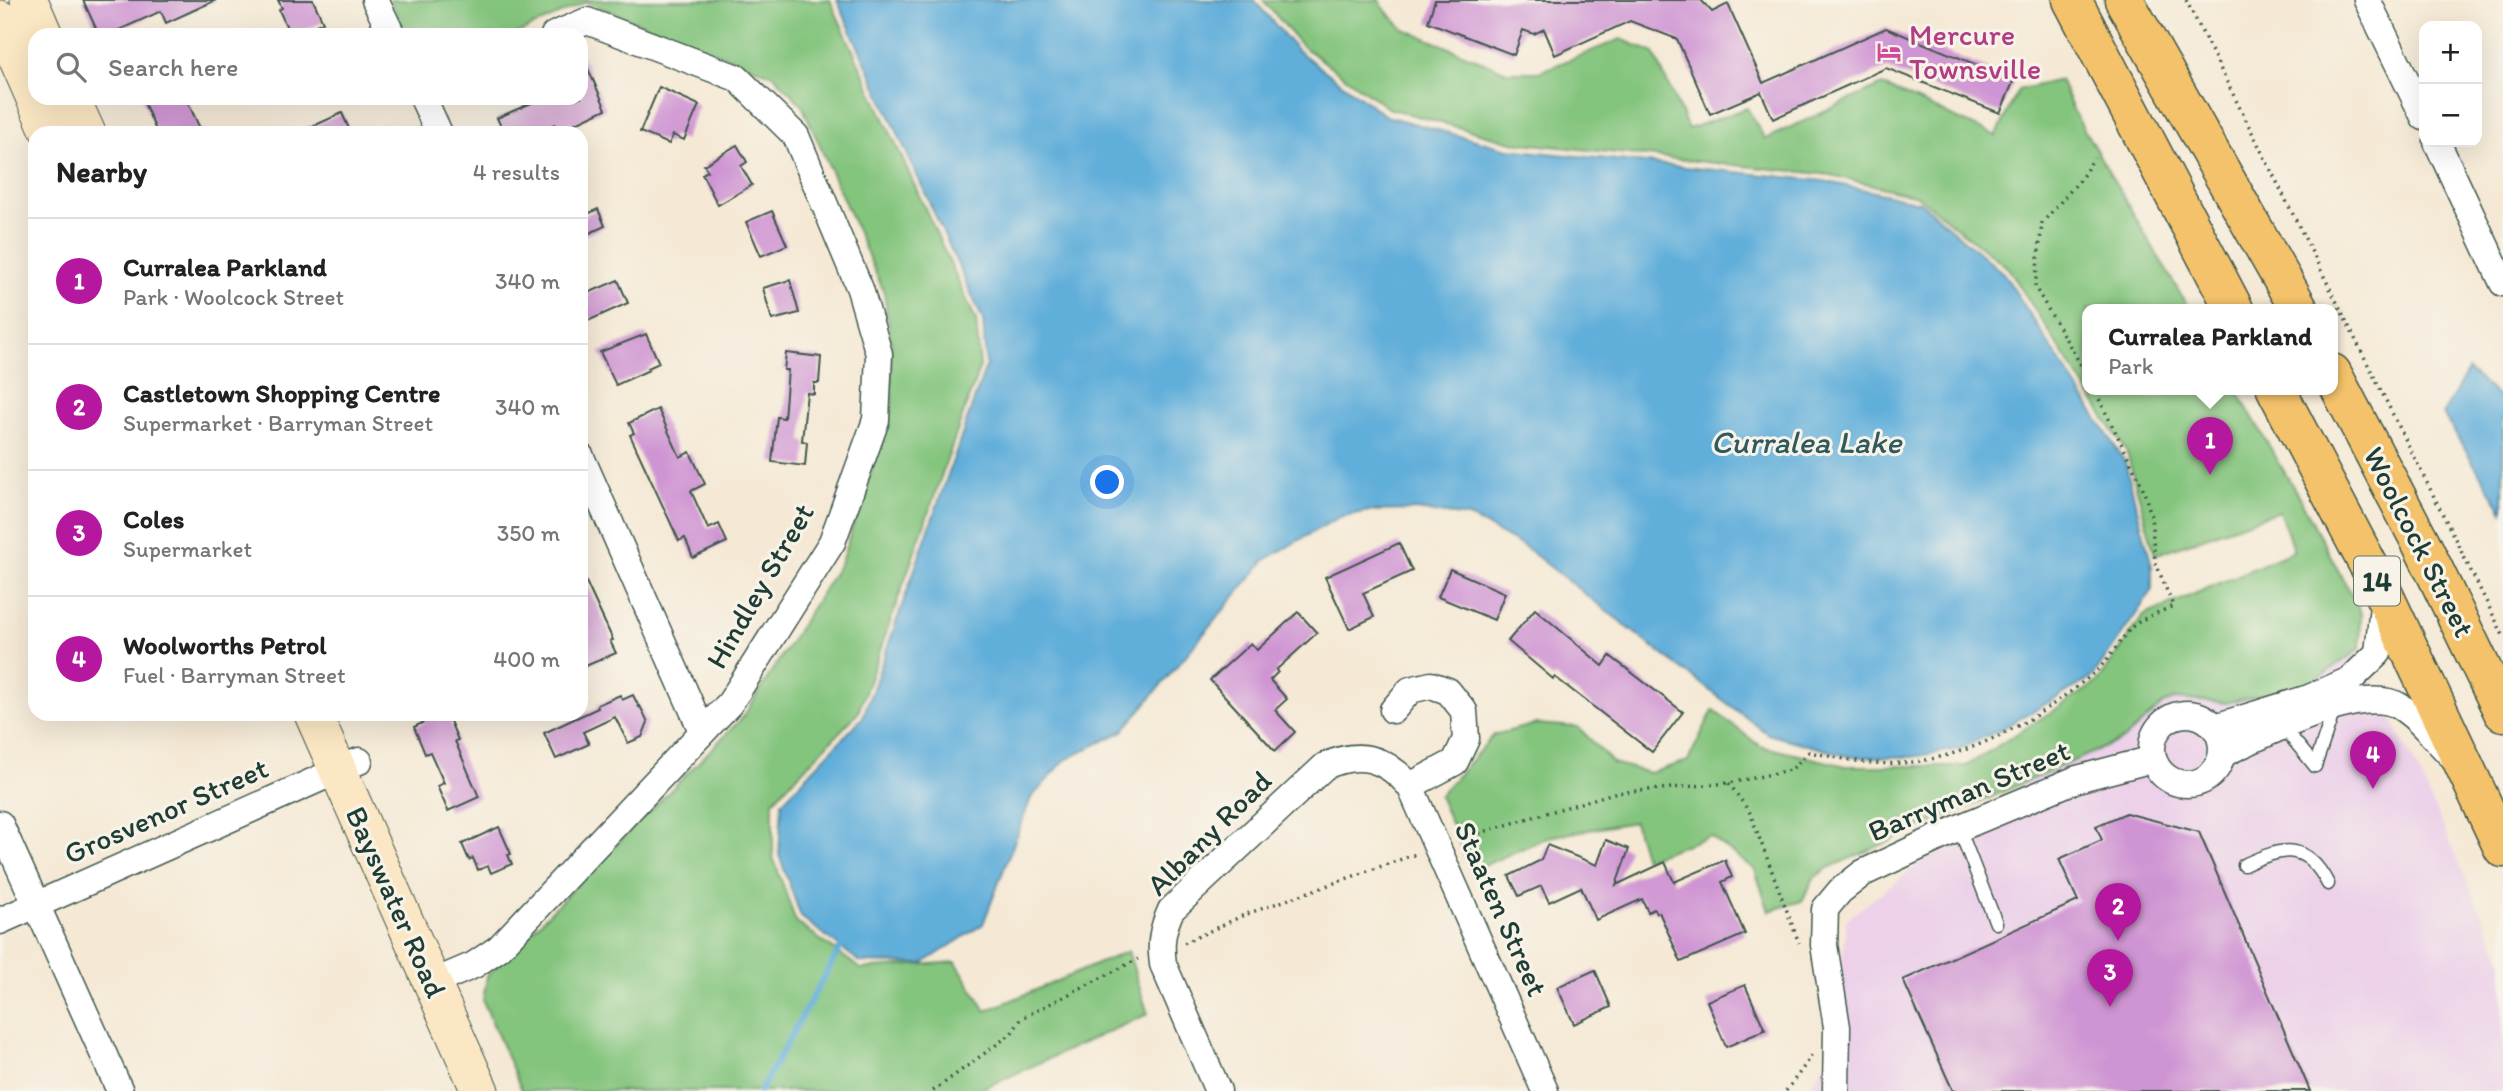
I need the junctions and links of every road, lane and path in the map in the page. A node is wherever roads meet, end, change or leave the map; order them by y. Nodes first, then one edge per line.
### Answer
1 (29, 0) edge
2 (375, 0) edge
3 (2072, 0) edge
4 (2124, 0) edge
5 (2186, 0) edge
6 (2367, 0) edge
7 (0, 19) edge
8 (41, 28) edge
9 (389, 28) edge
10 (570, 28) edge
11 (28, 83) edge
12 (38, 105) edge
13 (74, 105) edge
14 (426, 105) edge
15 (2419, 107) edge
16 (47, 126) edge
17 (84, 126) edge
18 (436, 126) edge
19 (2439, 147) edge
20 (2094, 158) dead end
21 (2503, 283) edge
22 (2231, 304) edge
23 (2296, 304) edge
24 (2338, 304) edge
25 (2338, 304) edge
26 (2082, 367) edge
27 (2338, 383) edge
28 (2097, 395) edge
29 (2279, 395) edge
30 (588, 473) edge
31 (2384, 595) junction
32 (2503, 635) edge
33 (2335, 707) junction
34 (1393, 710) dead end
35 (2503, 712) edge
36 (318, 721) edge
37 (340, 721) edge
38 (2215, 727) junction
39 (2283, 727) junction
40 (702, 731) junction
41 (2222, 754) junction
42 (2153, 759) junction
43 (1385, 763) joint
44 (348, 765) junction
45 (2471, 776) junction
46 (1729, 783) junction
47 (1410, 786) junction
48 (0, 824) edge
49 (1959, 828) junction
50 (1437, 846) junction
51 (2503, 848) edge
52 (2244, 865) dead end
53 (2328, 884) dead end
54 (37, 905) junction
55 (0, 921) edge
56 (1996, 923) dead end
57 (1799, 944) dead end
58 (1161, 951) junction
59 (442, 979) junction
60 (1812, 1050) dead end
61 (120, 1091) edge
62 (480, 1091) edge
63 (503, 1091) edge
64 (933, 1091) edge
65 (1218, 1091) edge
66 (1545, 1091) edge
67 (1786, 1091) edge
68 (1836, 1091) edge
69 (1845, 1091) edge

1 - 8 main road
2 - 9 street
3 - 22 main road
4 - 23 main road
5 - 24 path
6 - 15 street
7 - 11 main road
10 - 40 street, Hindley Street
12 - 16 main road
13 - 17 main road
14 - 18 street
19 - 21 street
20 - 26 path
25 - 32 path
27 - 35 main road, Woolcock Street / 14
28 - 46 path
29 - 31 main road, Woolcock Street / 14
30 - 40 street
31 - 38 street
31 - 45 main road, Woolcock Street / 14
33 - 39 street
33 - 39 lane
33 - 45 street
34 - 47 street
36 - 44 main road, Bayswater Road
37 - 44 main road, Bayswater Road
38 - 41 street
38 - 42 street
39 - 41 street
40 - 59 street, Hindley Street
41 - 42 street
42 - 49 street, Barryman Street
43 - 47 street, Staaten Street
43 - 58 street, Albany Road
44 - 54 street, Grosvenor Street
44 - 59 main road, Bayswater Road
45 - 51 main road, Woolcock Street / 14
46 - 50 path
46 - 57 path
47 - 50 street, Staaten Street
48 - 54 street
49 - 56 lane
49 - 68 street, Barryman Street
50 - 58 path
50 - 66 street, Staaten Street
52 - 53 lane
54 - 55 street, Grosvenor Street
54 - 61 street
58 - 64 path
58 - 65 street, Albany Road
59 - 62 main road, Bayswater Road
59 - 63 main road, Bayswater Road
60 - 67 path
68 - 69 street

